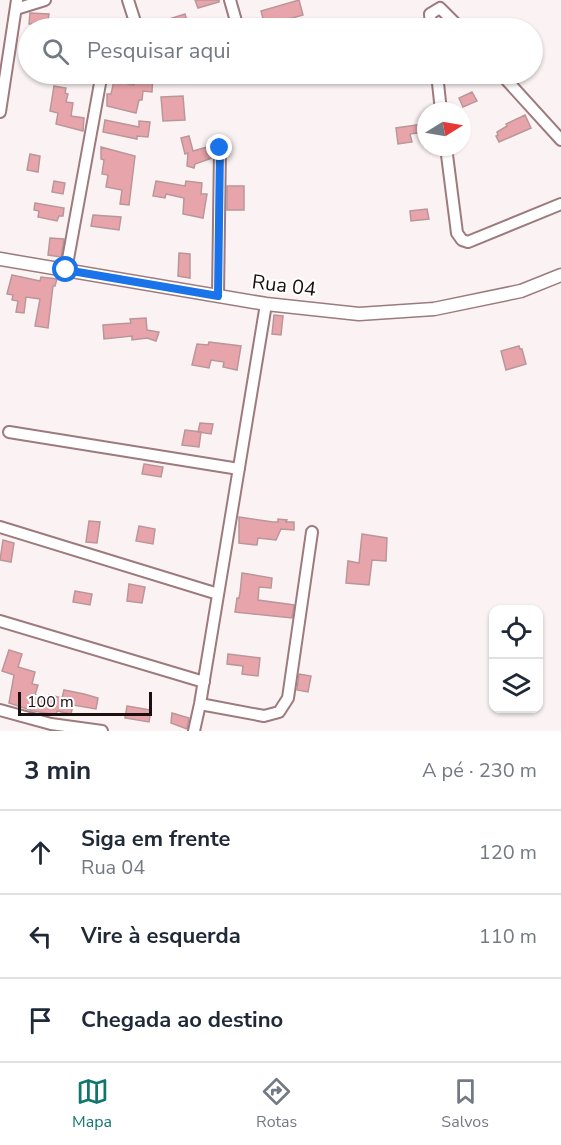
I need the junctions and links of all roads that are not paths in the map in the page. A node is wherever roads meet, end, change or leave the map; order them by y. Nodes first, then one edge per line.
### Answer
1 (45, 0) edge
2 (128, 0) edge
3 (230, 0) edge
4 (16, 5) edge
5 (134, 18) edge
6 (235, 18) edge
7 (430, 18) edge
8 (450, 18) edge
9 (5, 45) edge
10 (100, 84) edge
11 (437, 84) edge
12 (510, 84) edge
13 (440, 102) edge
14 (0, 112) edge
15 (561, 140) edge
16 (220, 148) dead end
17 (447, 156) edge
18 (561, 204) edge
19 (0, 259) edge
20 (66, 270) junction
21 (561, 275) edge
22 (218, 296) junction
23 (266, 304) junction
24 (9, 432) dead end
25 (239, 470) junction
26 (0, 527) edge
27 (312, 531) dead end
28 (218, 594) junction
29 (0, 621) edge
30 (204, 682) junction
31 (200, 704) junction
32 (0, 711) edge
33 (50, 728) edge
34 (102, 731) edge
35 (194, 731) edge

1 - 4 street
2 - 5 street
3 - 6 street
4 - 9 street
7 - 8 street
9 - 14 street
10 - 20 street
11 - 13 street
12 - 15 street
16 - 22 street
17 - 18 street
19 - 20 street, Rua 04
20 - 22 street, Rua 04
21 - 23 street, Rua 04
22 - 23 street, Rua 04
23 - 25 street
24 - 25 street
25 - 28 street
26 - 28 street
27 - 31 street
28 - 30 street
29 - 30 street
30 - 31 street
31 - 35 street
32 - 33 street
33 - 34 street

